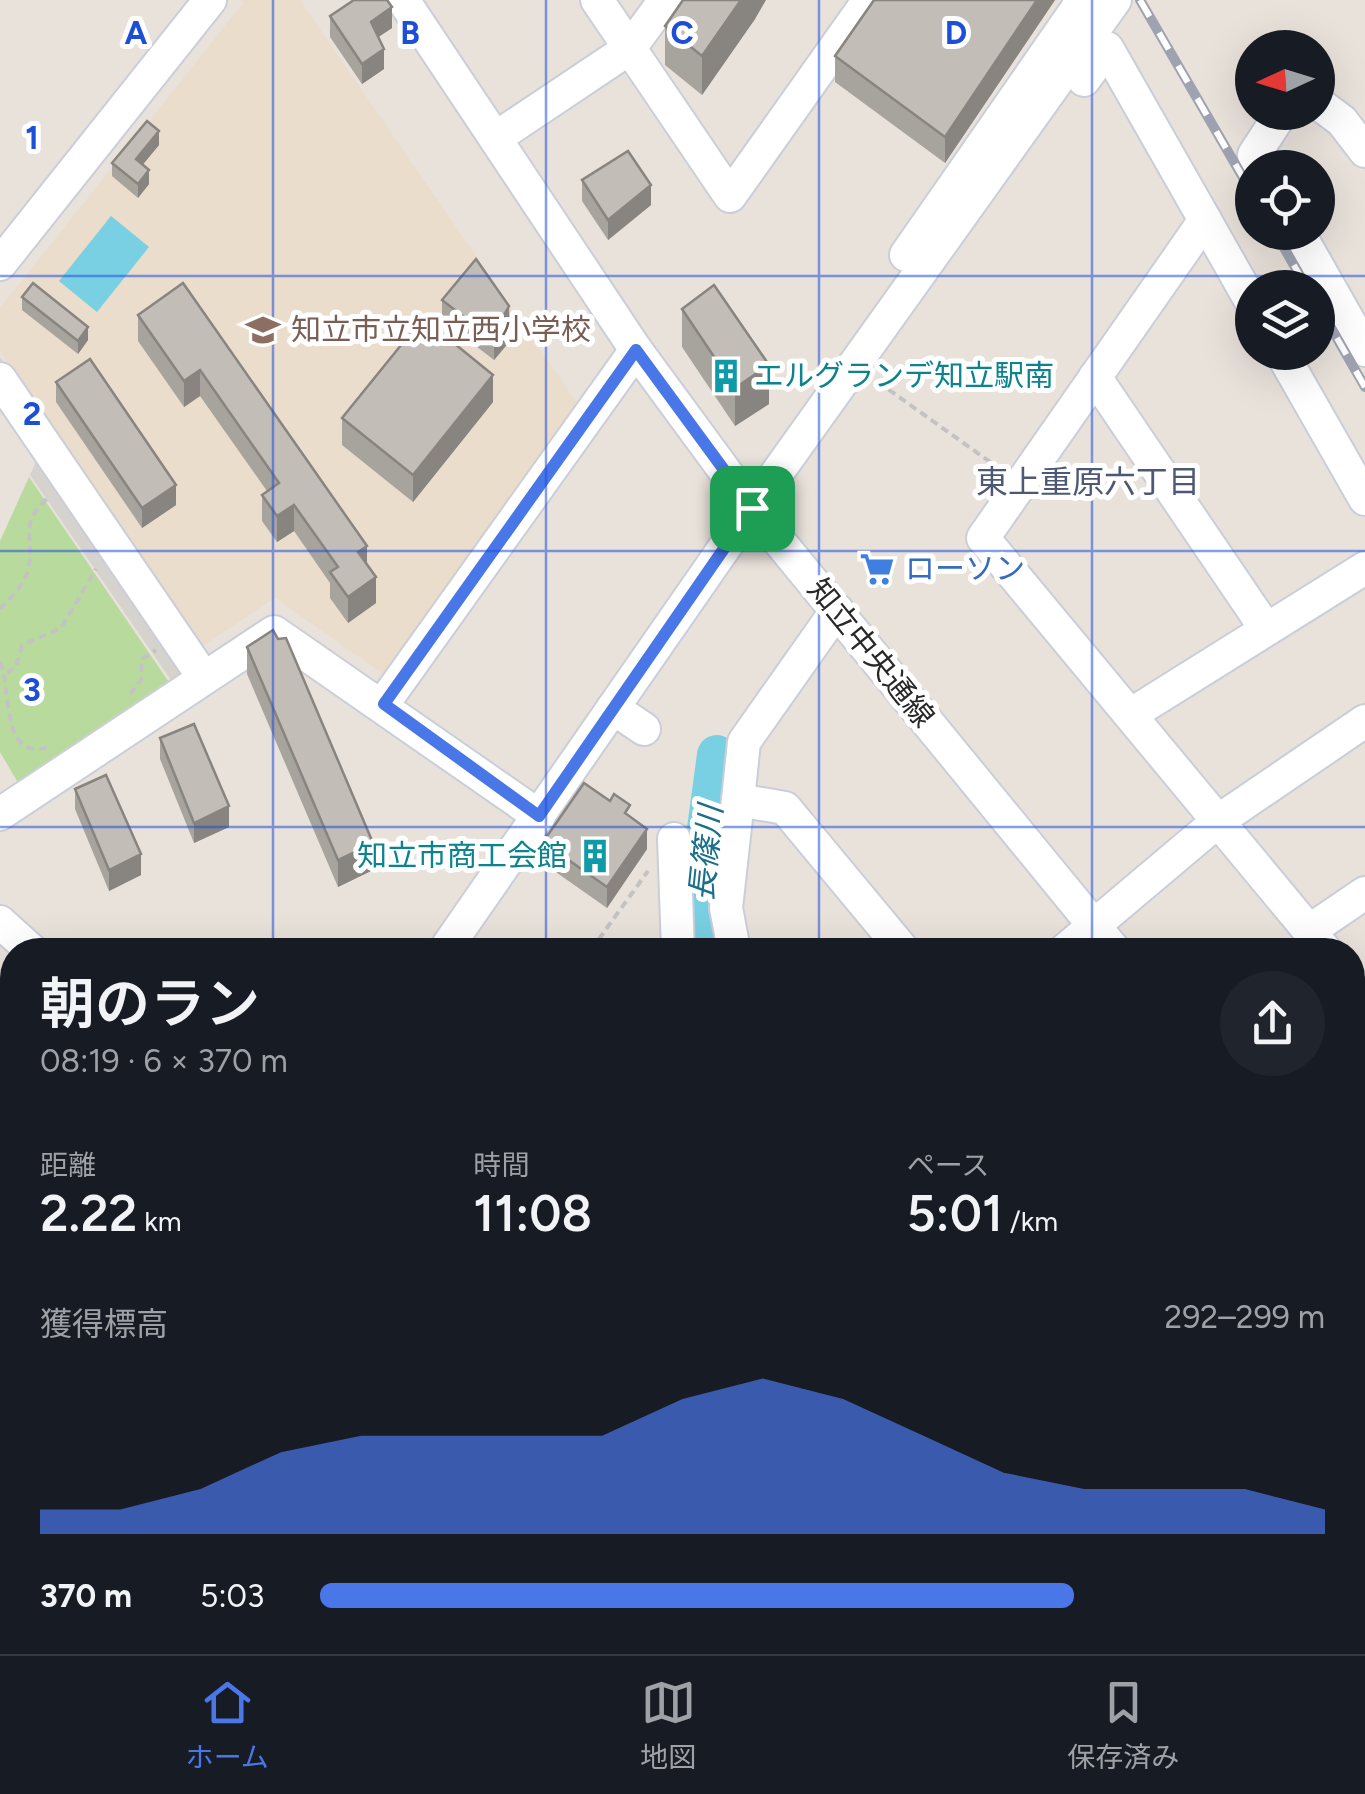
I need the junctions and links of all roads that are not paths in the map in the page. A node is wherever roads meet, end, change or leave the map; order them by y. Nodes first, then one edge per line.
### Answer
1 (210, 0) edge
2 (403, 0) edge
3 (597, 0) edge
4 (665, 0) edge
5 (868, 0) edge
6 (1078, 0) edge
7 (1116, 0) edge
8 (630, 48) junction
9 (1335, 114) edge
10 (1360, 130) edge
11 (497, 137) junction
12 (1019, 154) junction
13 (954, 205) junction
14 (12, 220) edge
15 (1205, 220) junction
16 (1308, 250) edge
17 (0, 264) edge
18 (1235, 272) edge
19 (890, 315) junction
20 (636, 350) junction
21 (1365, 350) edge
22 (1291, 370) edge
23 (1095, 377) junction
24 (0, 379) edge
25 (1365, 499) edge
26 (752, 508) junction
27 (1365, 568) edge
28 (837, 610) junction
29 (1266, 629) junction
30 (204, 678) junction
31 (384, 704) junction
32 (614, 708) junction
33 (1130, 716) junction
34 (1365, 721) edge
35 (644, 728) dead end
36 (738, 800) junction
37 (0, 814) edge
38 (539, 816) junction
39 (1218, 821) junction
40 (674, 839) road end
41 (1365, 892) edge
42 (453, 938) edge
43 (678, 938) edge
44 (732, 938) edge
45 (893, 938) edge
46 (1104, 938) edge
47 (1315, 938) edge
48 (1319, 938) edge

1 - 14 street
2 - 11 street, 知立中央通線
3 - 8 street
4 - 8 street
5 - 8 street
6 - 13 street
7 - 12 street
8 - 11 street
9 - 10 street
11 - 20 street, 知立中央通線
12 - 13 street
12 - 15 street
12 - 19 street
13 - 19 street
14 - 17 street
15 - 18 street
15 - 23 street
16 - 21 street
19 - 26 street
20 - 26 street, 知立中央通線
20 - 31 street
22 - 25 street
23 - 29 street
23 - 33 street
24 - 30 street
26 - 28 street, 知立中央通線
26 - 32 street
27 - 29 street
28 - 36 street
28 - 46 street, 知立中央通線
29 - 33 street
30 - 31 street
30 - 37 street
31 - 38 street
32 - 35 street
32 - 38 street
33 - 39 street
34 - 39 street
36 - 44 street
36 - 45 street
38 - 42 street
39 - 46 street
39 - 47 street
40 - 43 street
41 - 48 street

